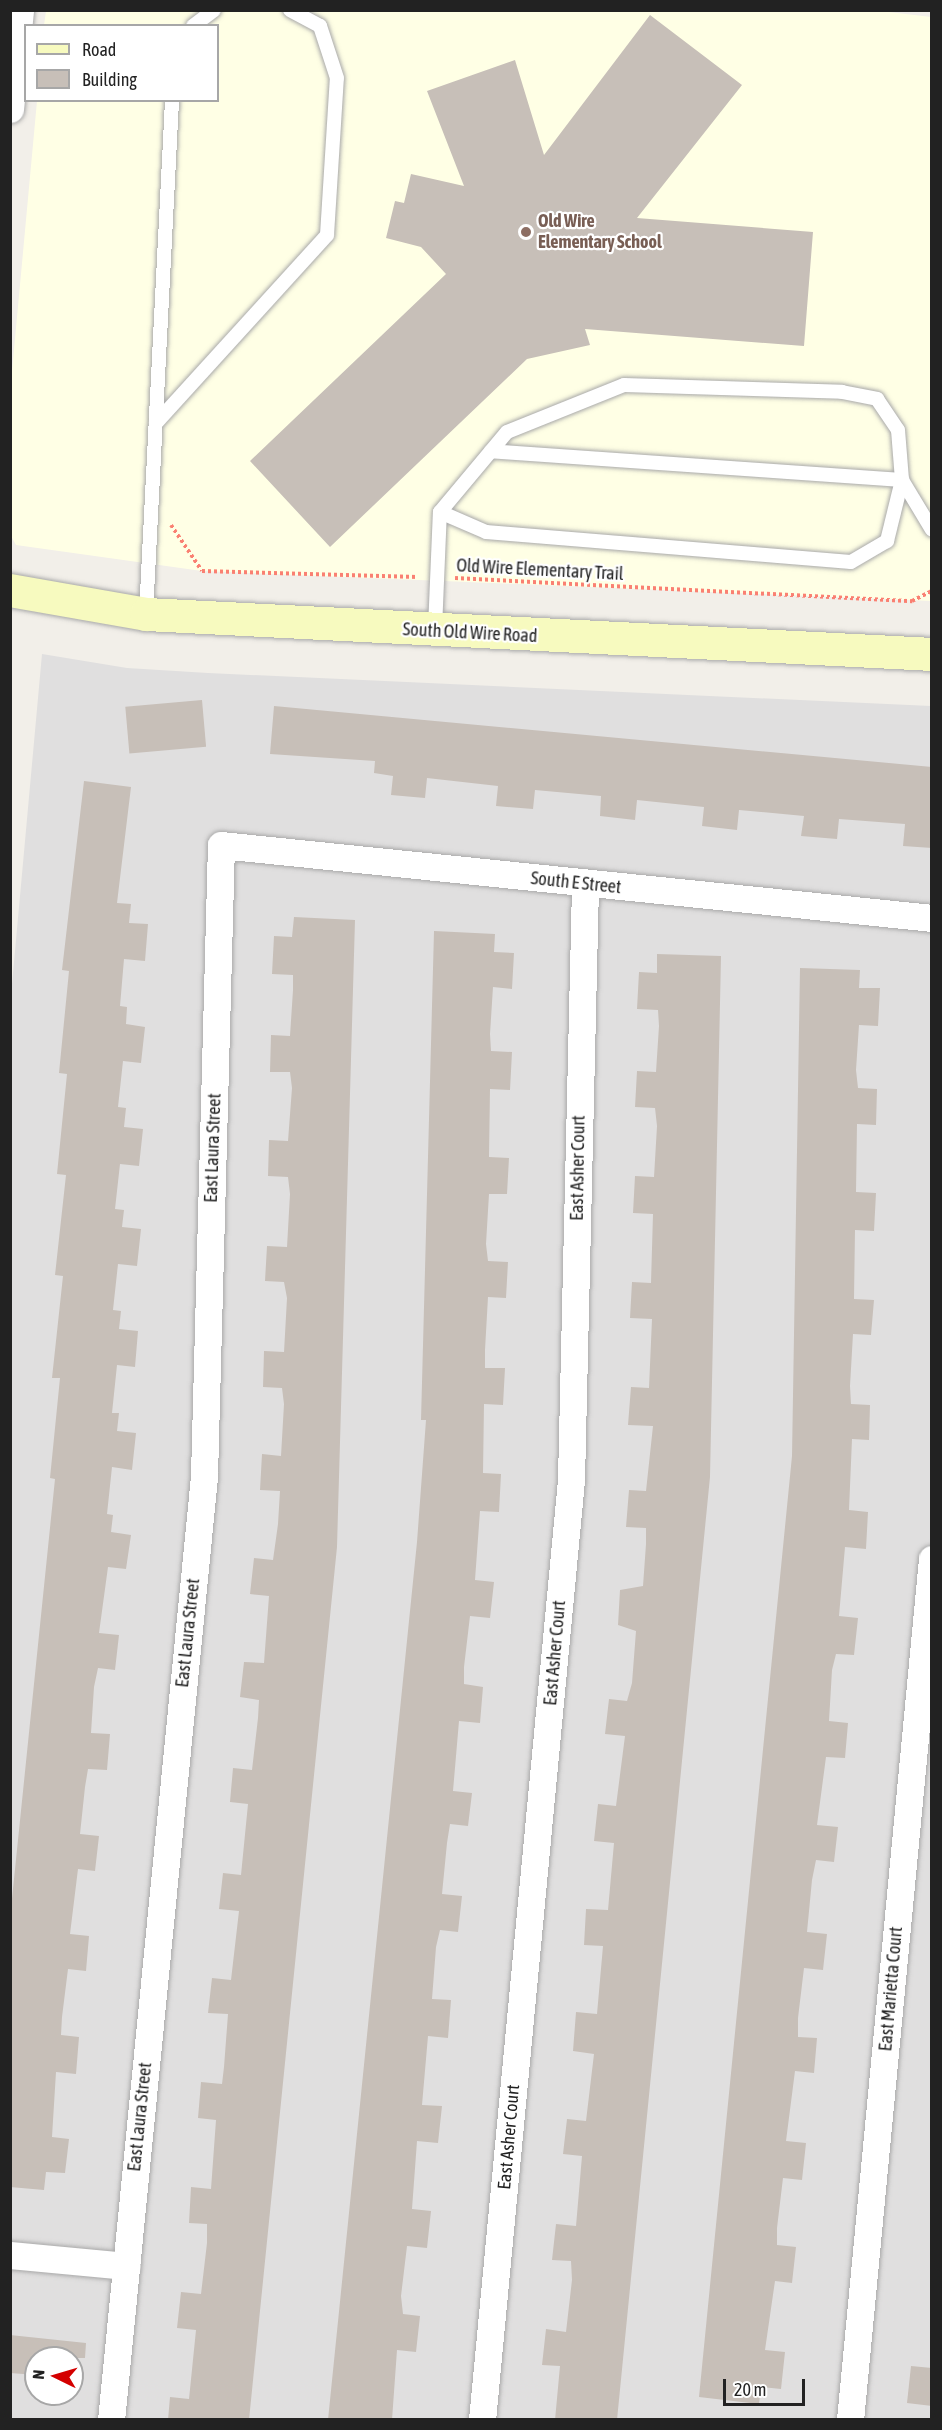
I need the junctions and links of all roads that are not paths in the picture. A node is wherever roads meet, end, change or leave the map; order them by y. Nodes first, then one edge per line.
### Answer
1 (20, 10) edge
2 (214, 10) edge
3 (290, 10) edge
4 (196, 24) edge
5 (16, 94) edge
6 (172, 102) edge
7 (156, 423) junction
8 (491, 451) junction
9 (902, 480) junction
10 (440, 512) junction
11 (932, 530) edge
12 (10, 591) edge
13 (146, 614) junction
14 (435, 632) junction
15 (932, 654) edge
16 (221, 845) joint
17 (585, 884) junction
18 (932, 918) edge
19 (932, 1559) edge
20 (10, 2255) edge
21 (126, 2266) junction
22 (111, 2420) edge
23 (482, 2420) edge
24 (850, 2420) edge

1 - 5 street
2 - 4 lane
3 - 7 lane
6 - 7 lane
7 - 13 lane
8 - 9 lane
8 - 9 lane
8 - 10 lane
9 - 10 lane
9 - 11 lane
10 - 14 lane
12 - 13 street, South Old Wire Road
13 - 14 street, South Old Wire Road
14 - 15 street, South Old Wire Road
16 - 17 street, South E Street
16 - 21 street, East Laura Street
17 - 18 street, South E Street
17 - 23 street, East Asher Court
19 - 24 street, East Marietta Court
20 - 21 street
21 - 22 street, East Laura Street

